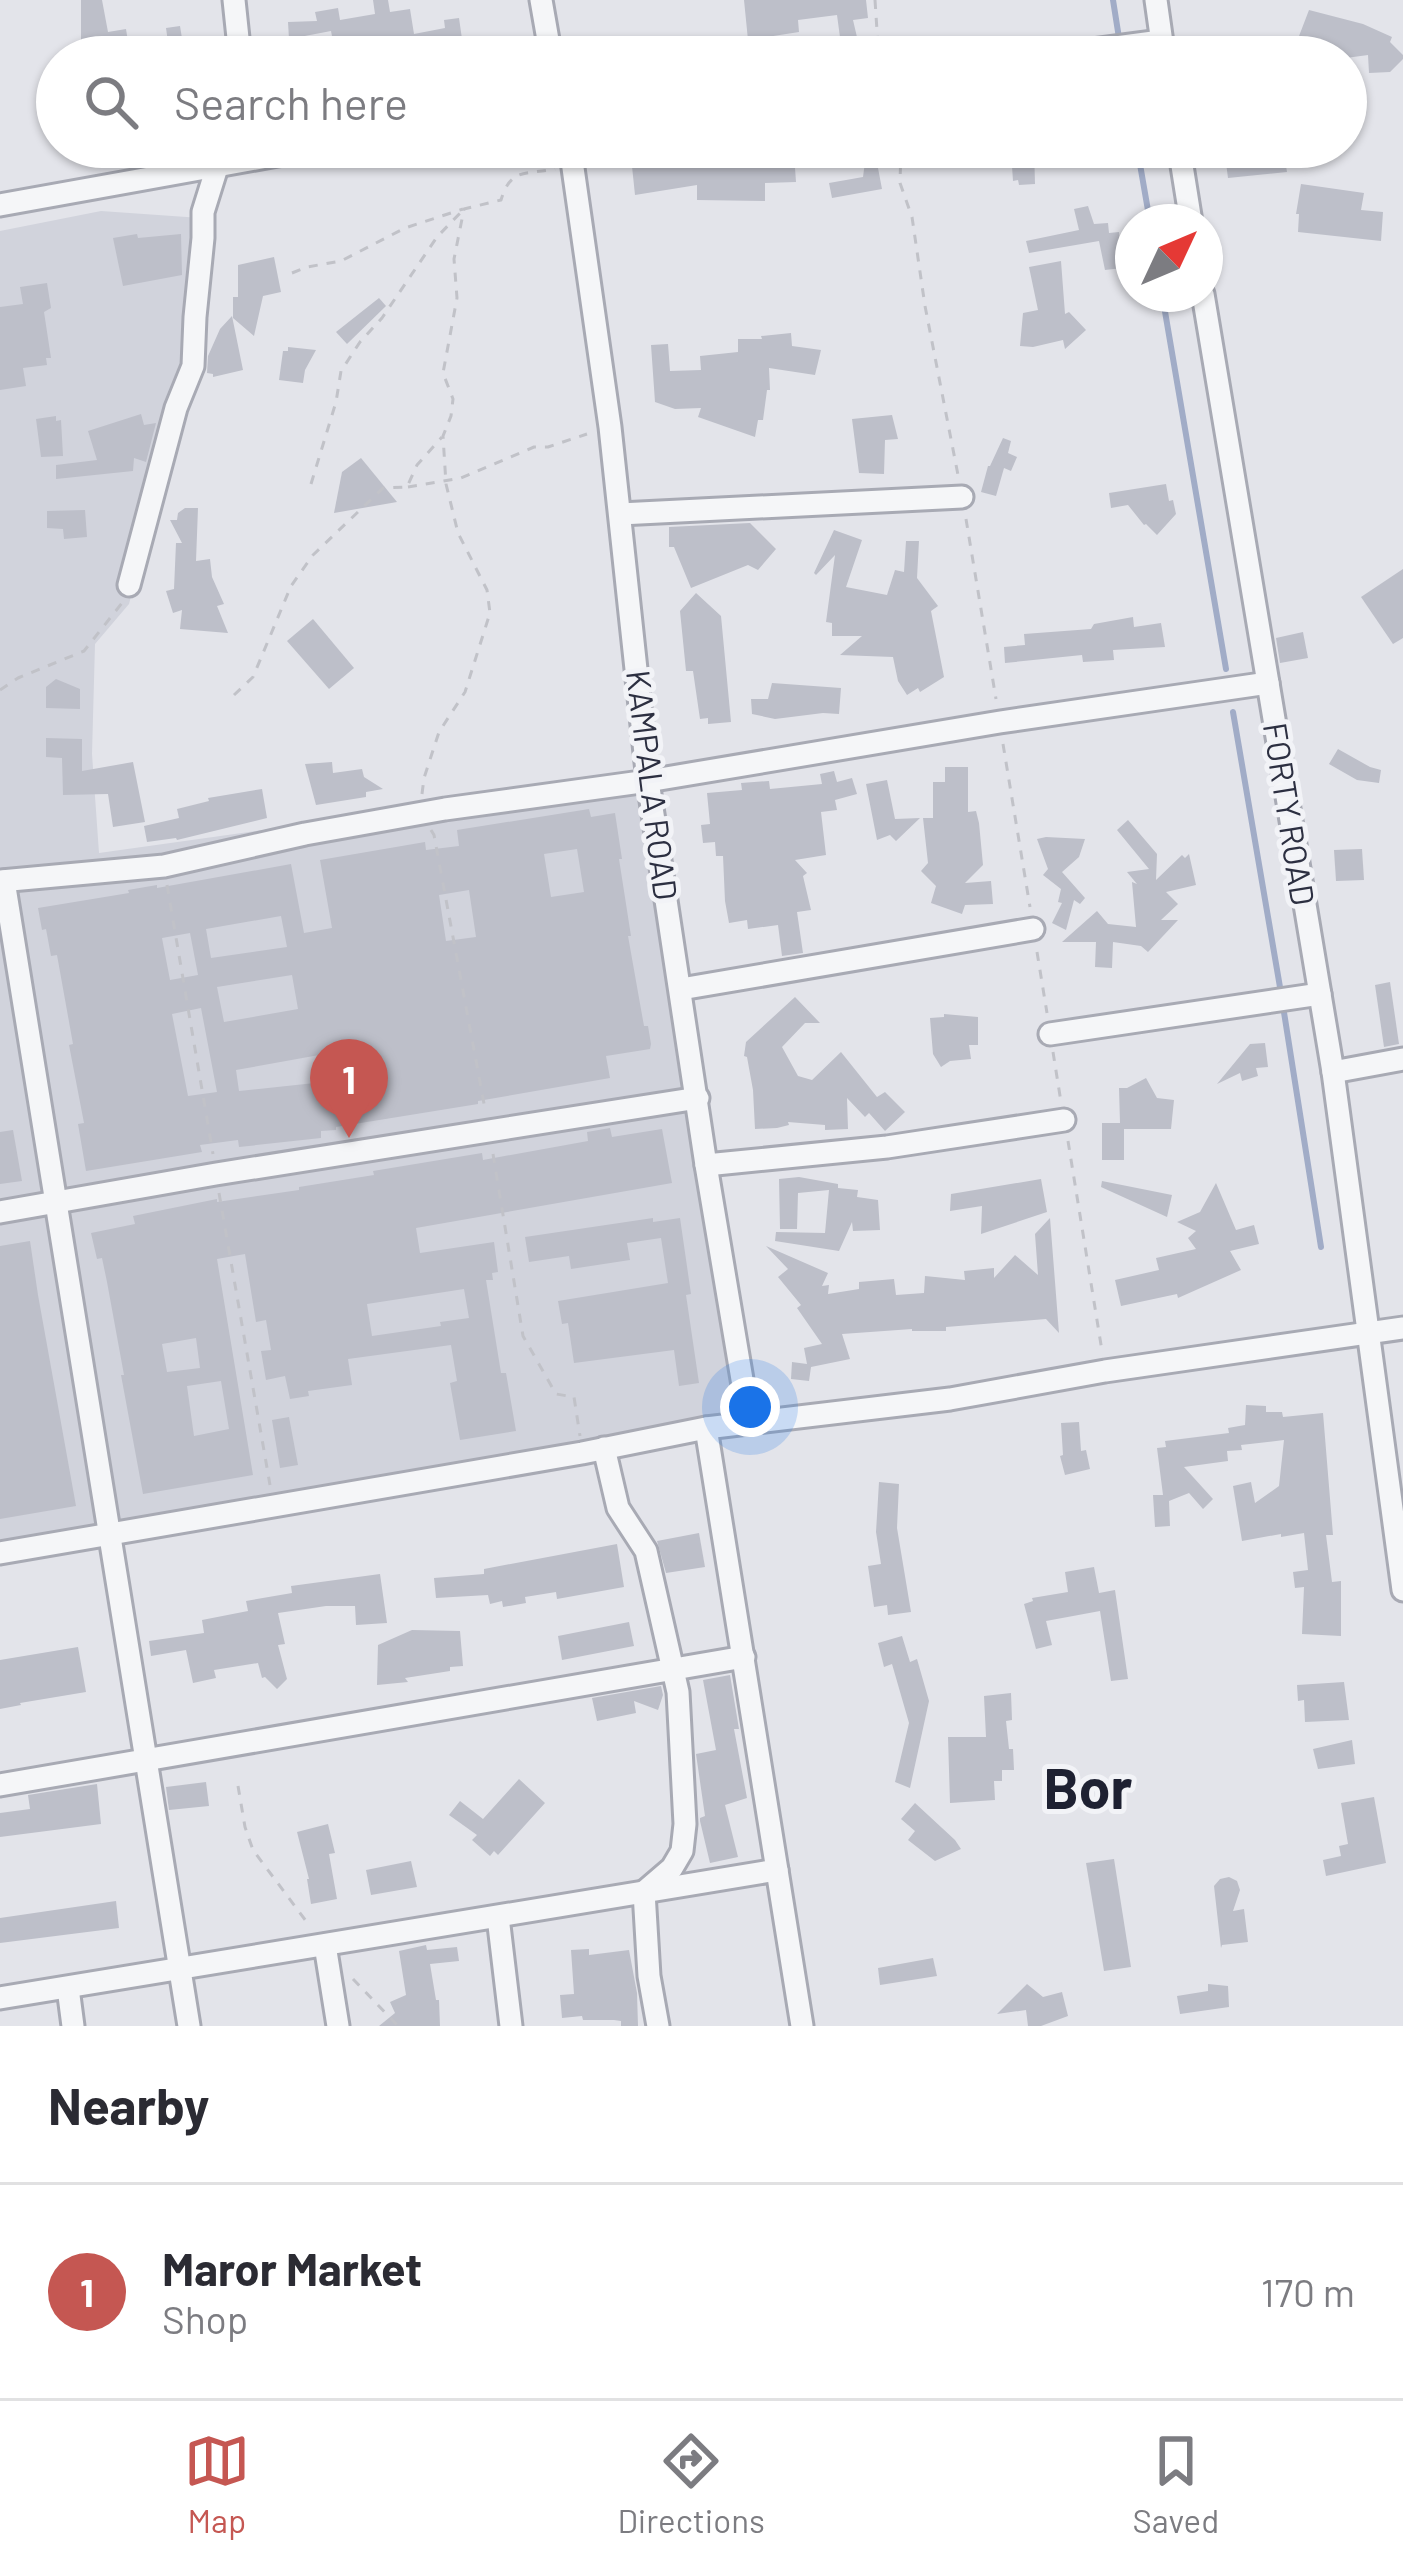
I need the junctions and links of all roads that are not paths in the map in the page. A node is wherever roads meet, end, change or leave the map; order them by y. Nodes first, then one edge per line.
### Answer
1 (234, 0) edge
2 (541, 0) edge
3 (1156, 0) edge
4 (238, 36) edge
5 (547, 36) edge
6 (1161, 36) edge
7 (196, 168) edge
8 (217, 168) edge
9 (574, 168) edge
10 (1182, 168) edge
11 (0, 203) edge
12 (1188, 204) edge
13 (1206, 312) edge
14 (962, 497) road end
15 (620, 514) junction
16 (129, 585) road end
17 (1268, 683) junction
18 (649, 781) junction
19 (2, 881) edge
20 (1033, 929) road end
21 (681, 989) junction
22 (1319, 994) junction
23 (1051, 1034) road end
24 (1403, 1059) edge
25 (1333, 1072) junction
26 (698, 1098) junction
27 (1064, 1120) road end
28 (706, 1165) junction
29 (58, 1203) junction
30 (0, 1212) edge
31 (1403, 1328) edge
32 (1370, 1334) junction
33 (749, 1421) junction
34 (706, 1428) junction
35 (593, 1450) junction
36 (110, 1532) junction
37 (1400, 1540) edge
38 (0, 1553) edge
39 (1403, 1590) edge
40 (744, 1657) junction
41 (675, 1668) junction
42 (147, 1760) junction
43 (0, 1785) edge
44 (777, 1870) junction
45 (644, 1892) junction
46 (498, 1917) junction
47 (325, 1945) junction
48 (180, 1970) junction
49 (68, 1988) junction
50 (0, 1998) edge
51 (73, 2026) edge
52 (189, 2026) edge
53 (338, 2026) edge
54 (512, 2026) edge
55 (658, 2026) edge
56 (802, 2026) edge

1 - 4 street
2 - 5 street
3 - 6 street
7 - 11 street
8 - 16 street
9 - 15 street, KAMPALA ROAD
10 - 12 street
13 - 17 street, FORTY ROAD
14 - 15 street
15 - 18 street, KAMPALA ROAD
17 - 18 street
17 - 22 street, FORTY ROAD
18 - 19 street
18 - 21 street, KAMPALA ROAD
19 - 29 street
20 - 21 street
21 - 26 street, KAMPALA ROAD
22 - 23 street
22 - 25 street, FORTY ROAD
24 - 25 street
25 - 32 street, FORTY ROAD
26 - 28 street, KAMPALA ROAD
26 - 29 street
27 - 28 street
28 - 33 street, KAMPALA ROAD
29 - 30 street
29 - 36 street
31 - 32 street
32 - 33 street
32 - 37 street, FORTY ROAD
33 - 34 street
34 - 35 street
34 - 40 street
35 - 36 street
35 - 41 street
36 - 38 street
36 - 42 street
37 - 39 street, FORTY ROAD
40 - 41 street
40 - 44 street
41 - 42 street
41 - 45 street
42 - 43 street
42 - 48 street
44 - 45 street
44 - 56 street
45 - 46 street
45 - 55 street
46 - 47 street
46 - 54 street
47 - 48 street
47 - 53 street
48 - 49 street
48 - 52 street
49 - 50 street
49 - 51 street

